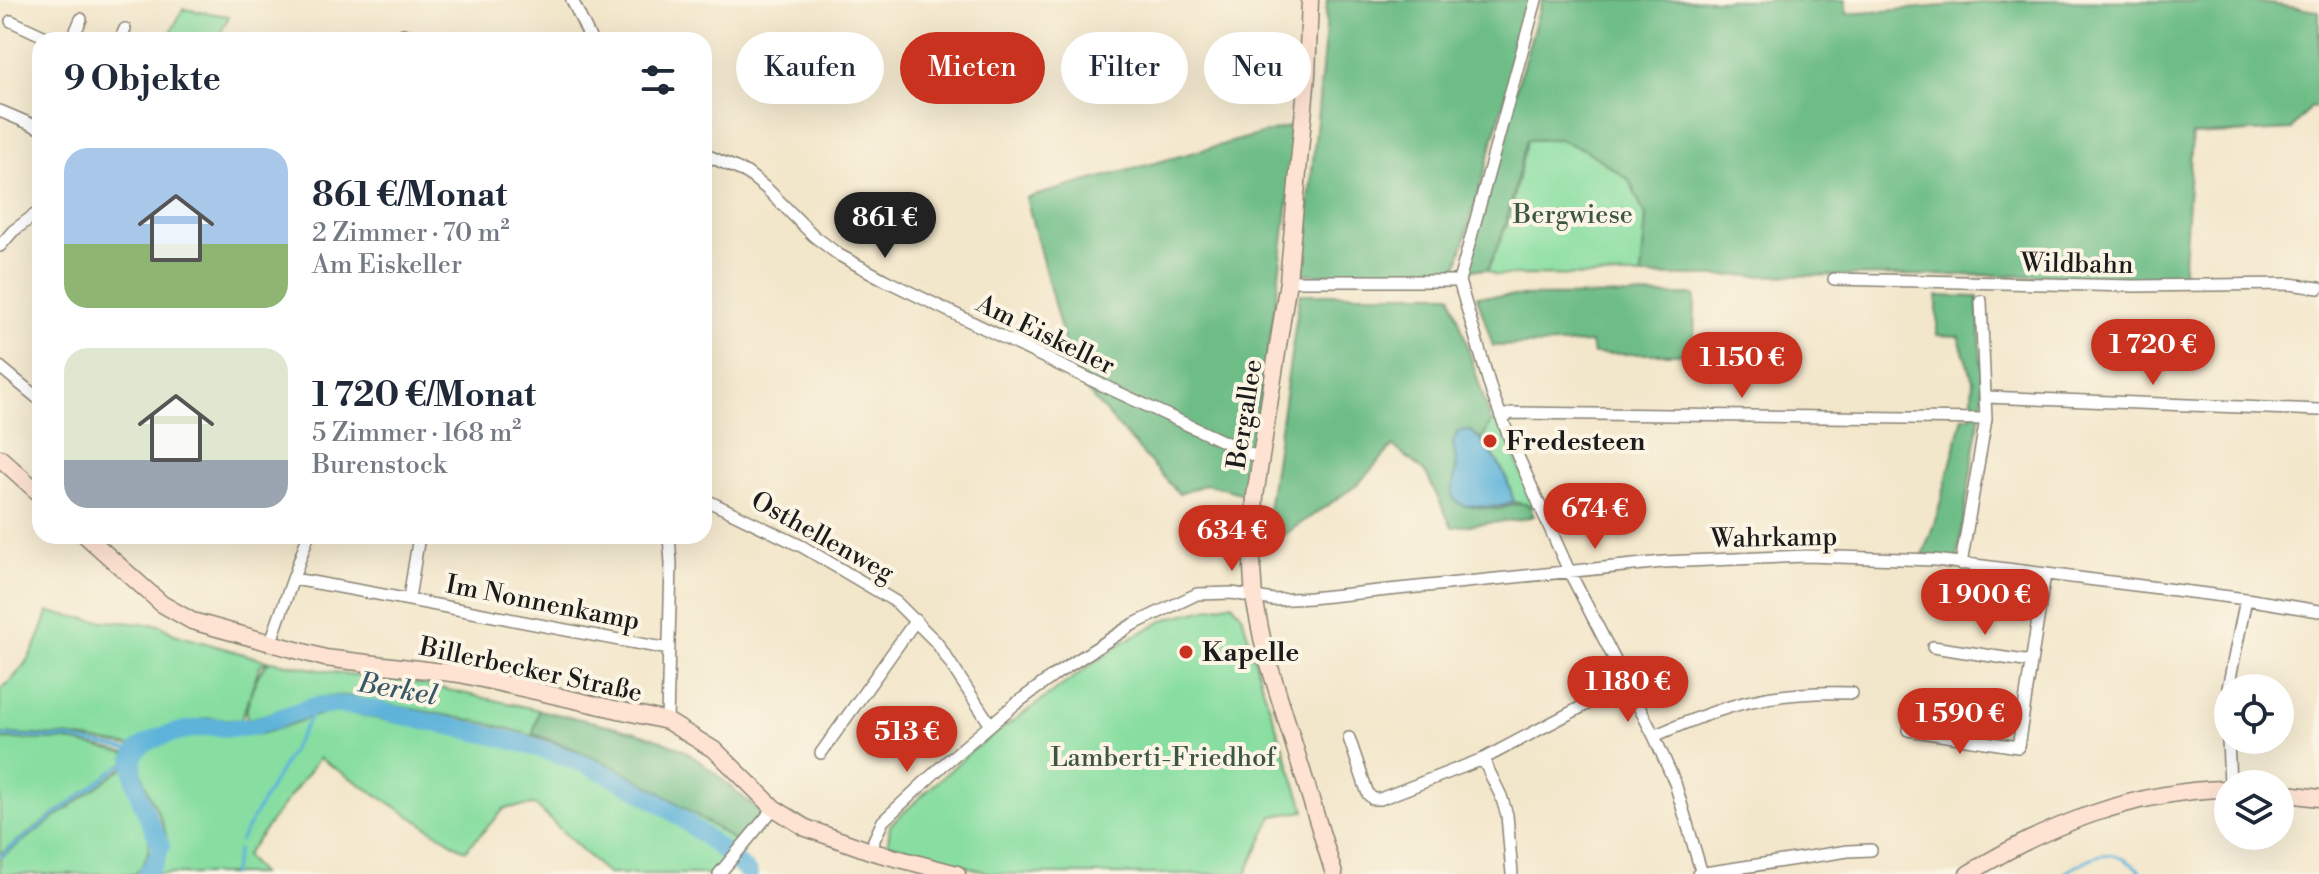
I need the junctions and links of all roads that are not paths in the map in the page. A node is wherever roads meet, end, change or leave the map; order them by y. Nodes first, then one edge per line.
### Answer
1 (572, 0) edge
2 (1310, 0) edge
3 (1536, 0) edge
4 (81, 19) dead end
5 (11, 21) dead end
6 (35, 32) edge
7 (75, 32) edge
8 (587, 32) edge
9 (0, 111) edge
10 (32, 125) edge
11 (712, 158) edge
12 (32, 216) edge
13 (0, 246) edge
14 (1834, 279) dead end
15 (1288, 281) junction
16 (1459, 281) junction
17 (2319, 288) edge
18 (1981, 301) dead end
19 (0, 367) edge
20 (32, 393) edge
21 (1986, 397) junction
22 (2319, 410) edge
23 (1501, 417) junction
24 (1986, 419) junction
25 (0, 458) edge
26 (1261, 459) junction
27 (32, 487) edge
28 (712, 503) edge
29 (95, 544) edge
30 (305, 544) edge
31 (418, 544) edge
32 (669, 544) edge
33 (1961, 564) junction
34 (1569, 571) junction
35 (2045, 574) junction
36 (293, 579) junction
37 (409, 598) junction
38 (1254, 598) junction
39 (2246, 599) junction
40 (2319, 611) edge
41 (916, 620) junction
42 (270, 644) junction
43 (1933, 647) dead end
44 (669, 649) junction
45 (2031, 662) junction
46 (2231, 674) edge
47 (1627, 683) junction
48 (1852, 693) dead end
49 (667, 721) junction
50 (990, 724) junction
51 (1908, 730) dead end
52 (1654, 736) junction
53 (1349, 738) dead end
54 (821, 753) dead end
55 (1483, 759) junction
56 (2214, 789) edge
57 (2294, 795) edge
58 (2319, 798) edge
59 (774, 808) junction
60 (1871, 850) dead end
61 (873, 852) junction
62 (719, 874) edge
63 (957, 874) edge
64 (1334, 874) edge
65 (1512, 874) edge
66 (1696, 874) edge
67 (1702, 874) edge
68 (1968, 874) edge

1 - 8 street
2 - 15 street, Bergallee
3 - 16 street
4 - 7 street
5 - 6 street
9 - 10 street
11 - 26 street, Am Eiskeller
12 - 13 street
14 - 17 street, Wildbahn
15 - 16 street
15 - 26 street, Bergallee
16 - 23 street
18 - 21 street
19 - 20 street
21 - 22 street
21 - 24 street
23 - 24 street
23 - 34 street
24 - 33 street
25 - 27 street
26 - 38 street, Bergallee
28 - 41 street, Osthellenweg
29 - 42 street, Billerbecker Straße
30 - 36 street
31 - 37 street, Im Nonnenkamp
32 - 44 street
33 - 34 street, Wahrkamp
33 - 35 street, Wahrkamp
34 - 38 street, Wahrkamp
34 - 47 street
35 - 39 street, Wahrkamp
35 - 45 street
36 - 37 street, Im Nonnenkamp
36 - 42 street
37 - 44 street, Im Nonnenkamp
38 - 50 street, Wahrkamp
38 - 64 street, Bergallee
39 - 40 street, Wahrkamp
39 - 46 street
41 - 50 street, Osthellenweg
41 - 54 street
42 - 49 street, Billerbecker Straße
43 - 45 street
44 - 49 street
45 - 51 street
47 - 52 street
47 - 55 street
48 - 52 street
49 - 59 street, Billerbecker Straße
50 - 61 street, Wahrkamp
52 - 67 street
53 - 55 street
55 - 65 street
56 - 68 street
57 - 58 street
59 - 61 street, Billerbecker Straße
59 - 62 street
60 - 67 street
61 - 63 street, Billerbecker Straße
66 - 67 street

